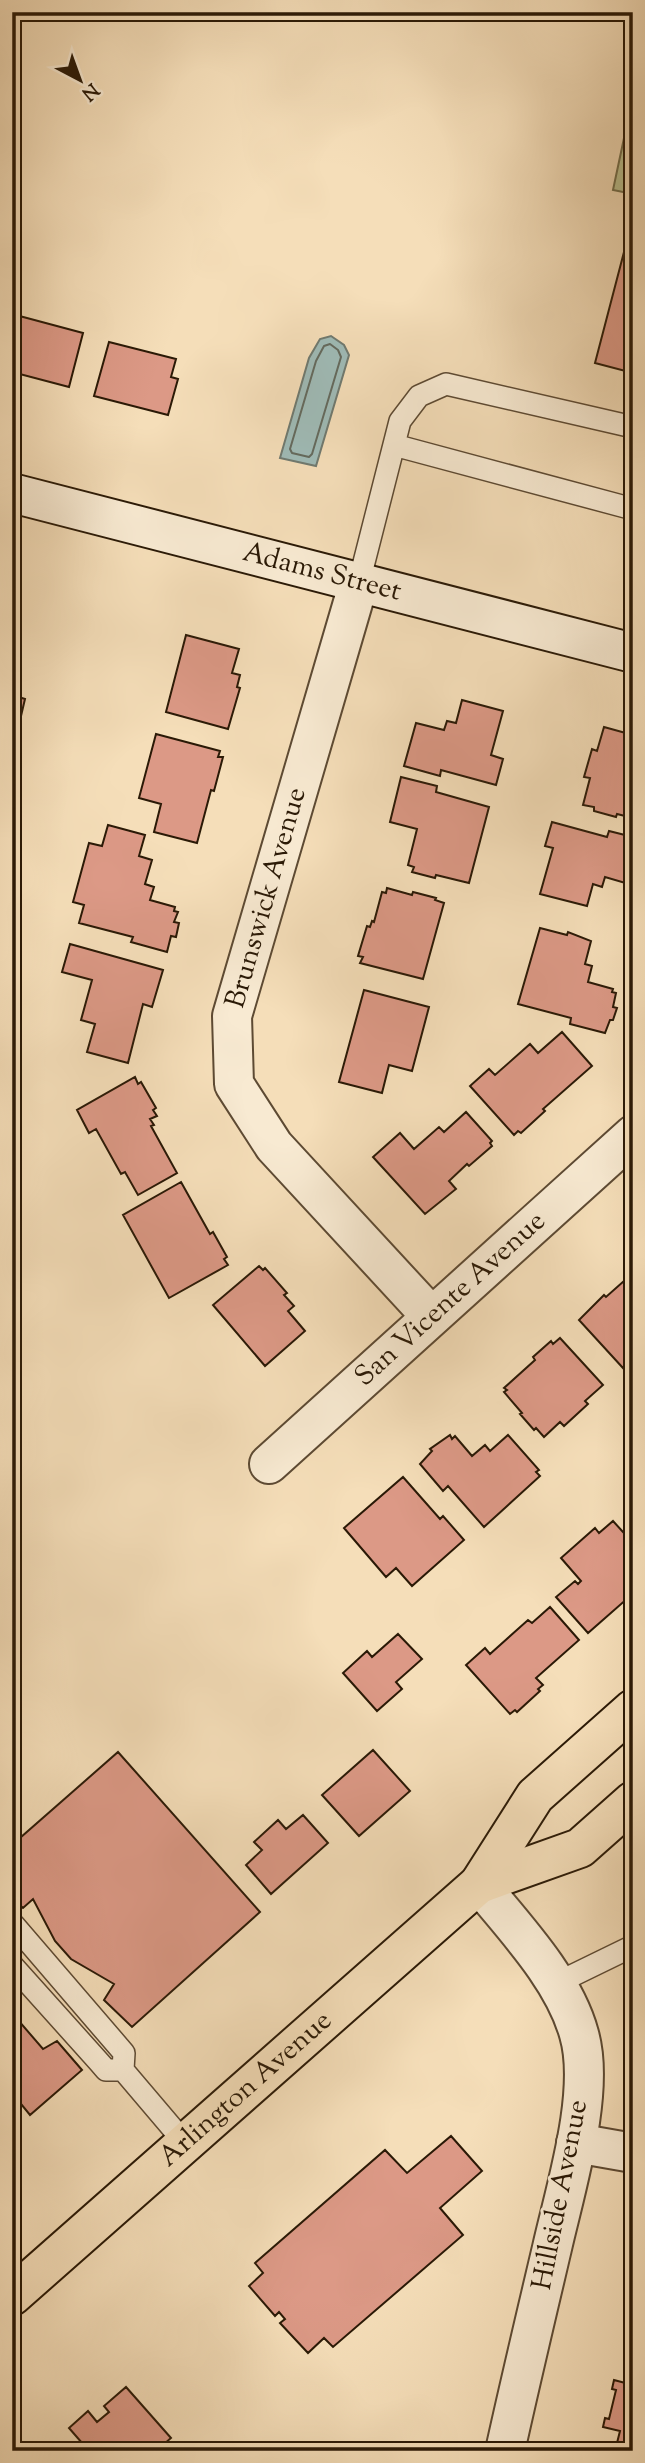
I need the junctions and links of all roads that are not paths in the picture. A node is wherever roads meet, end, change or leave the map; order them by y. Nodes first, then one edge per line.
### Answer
1 (633, 428) edge
2 (394, 446) junction
3 (12, 493) edge
4 (633, 509) edge
5 (359, 582) junction
6 (633, 653) edge
7 (633, 1135) edge
8 (431, 1316) junction
9 (269, 1464) dead end
10 (633, 1709) edge
11 (633, 1801) edge
12 (480, 1884) junction
13 (12, 1925) edge
14 (633, 1946) edge
15 (12, 1965) edge
16 (555, 1984) junction
17 (122, 2070) junction
18 (185, 2143) junction
19 (576, 2143) junction
20 (633, 2153) edge
21 (12, 2295) edge
22 (505, 2451) edge

1 - 2 lane
2 - 4 lane
2 - 5 lane
3 - 5 street, Adams Street
5 - 6 street, Adams Street
5 - 8 street, Brunswick Avenue
7 - 8 street, San Vicente Avenue
8 - 9 street, San Vicente Avenue
10 - 12 main road, Arlington Avenue
11 - 12 main road, Arlington Avenue
12 - 16 street, Hillside Avenue
12 - 18 main road, Arlington Avenue
13 - 17 lane
14 - 16 lane
15 - 17 lane
16 - 19 street, Hillside Avenue
17 - 18 lane
18 - 21 main road, Arlington Avenue
19 - 20 street
19 - 22 street, Hillside Avenue

